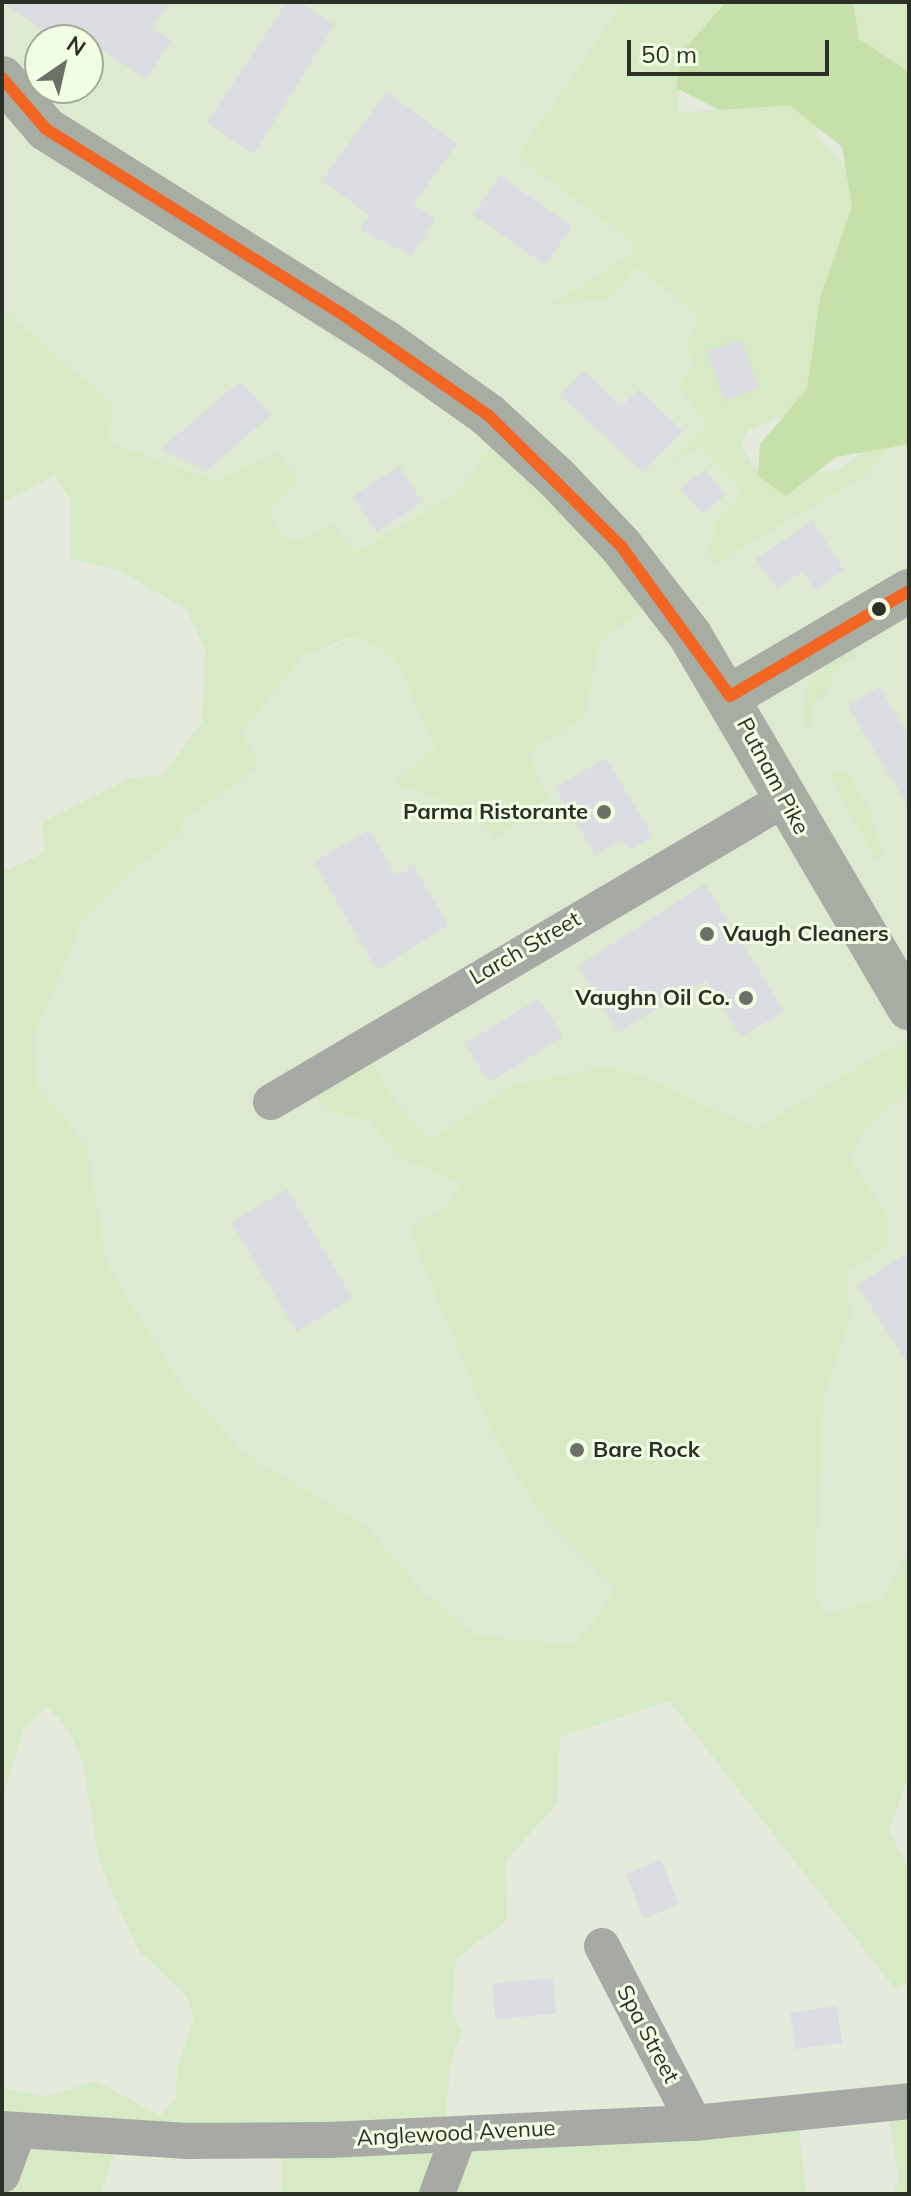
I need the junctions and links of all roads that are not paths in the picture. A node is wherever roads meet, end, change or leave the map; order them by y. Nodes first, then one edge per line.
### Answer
1 (2, 78) edge
2 (2, 120) edge
3 (46, 129) junction
4 (909, 591) edge
5 (730, 696) junction
6 (783, 800) junction
7 (909, 1008) edge
8 (271, 1102) dead end
9 (602, 1946) dead end
10 (909, 2101) edge
11 (694, 2123) junction
12 (10, 2130) edge
13 (459, 2135) junction
14 (2, 2175) edge
15 (437, 2194) edge

1 - 3 main road, Putnam Pike
2 - 3 main road, Putnam Pike
3 - 5 main road, Putnam Pike
4 - 5 main road
5 - 6 main road, Putnam Pike
6 - 7 main road, Putnam Pike
6 - 8 street, Larch Street
9 - 11 street, Spa Street
10 - 11 street, Anglewood Avenue
11 - 13 street, Anglewood Avenue
12 - 13 street, Anglewood Avenue
12 - 14 street
13 - 15 street

